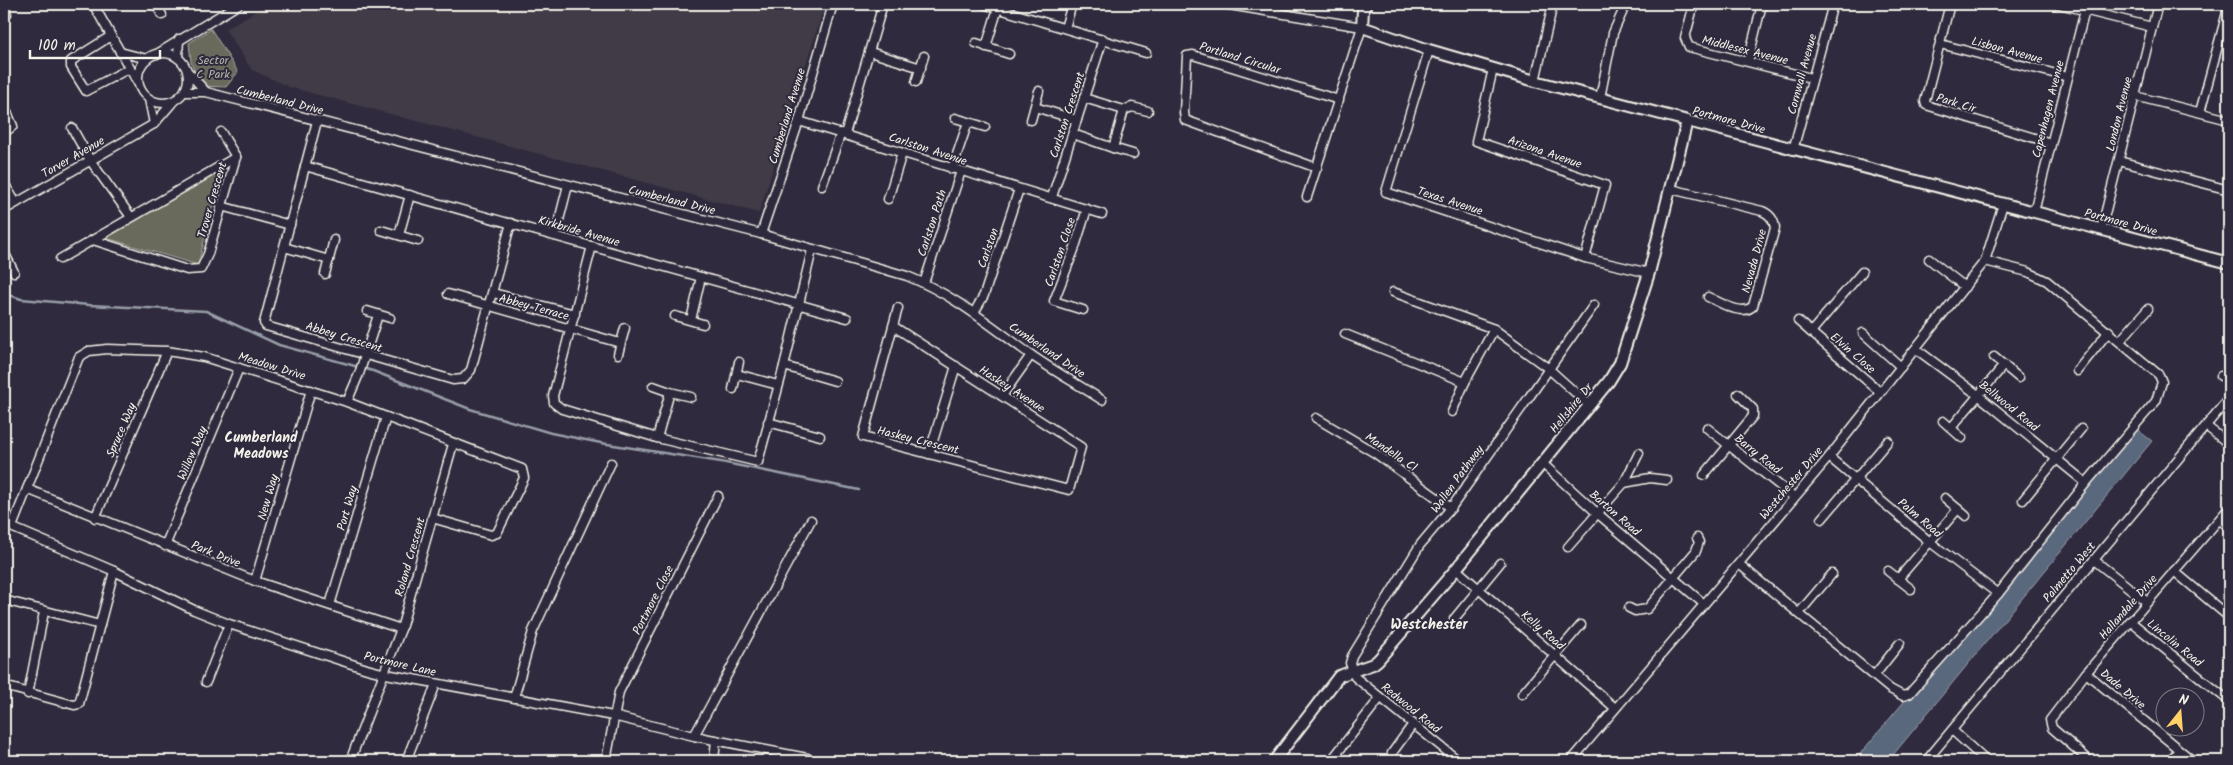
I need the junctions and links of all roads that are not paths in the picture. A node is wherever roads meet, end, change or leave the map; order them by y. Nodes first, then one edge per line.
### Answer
1 (4, 4) edge
2 (93, 4) edge
3 (156, 4) edge
4 (239, 4) edge
5 (833, 4) edge
6 (884, 4) edge
7 (983, 4) edge
8 (1072, 4) edge
9 (1223, 4) edge
10 (1366, 4) edge
11 (1553, 4) edge
12 (1626, 4) edge
13 (1694, 4) edge
14 (1762, 4) edge
15 (1833, 4) edge
16 (1950, 4) edge
17 (2059, 4) edge
18 (2158, 4) edge
19 (2229, 5) edge
20 (998, 8) junction
21 (2085, 10) junction
22 (162, 15) dead end
23 (4, 18) edge
24 (1362, 27) junction
25 (2152, 27) junction
26 (1065, 28) junction
27 (111, 36) junction
28 (179, 39) junction
29 (1103, 39) junction
30 (976, 43) dead end
31 (1940, 44) junction
32 (986, 47) junction
33 (1429, 50) junction
34 (120, 52) junction
35 (870, 52) junction
36 (1146, 53) dead end
37 (1009, 54) dead end
38 (155, 55) junction
39 (924, 56) dead end
40 (178, 58) junction
41 (147, 59) junction
42 (1748, 61) junction
43 (130, 68) junction
44 (921, 68) junction
45 (1493, 69) junction
46 (188, 72) junction
47 (1812, 78) junction
48 (2068, 78) junction
49 (1535, 81) junction
50 (916, 82) dead end
51 (139, 84) junction
52 (1039, 91) dead end
53 (185, 92) junction
54 (206, 92) junction
55 (2135, 96) junction
56 (1084, 98) junction
57 (1600, 98) junction
58 (149, 99) junction
59 (1339, 100) junction
60 (173, 102) junction
61 (1035, 107) junction
62 (6, 110) dead end
63 (1124, 110) junction
64 (1148, 111) dead end
65 (2200, 112) junction
66 (955, 118) dead end
67 (799, 120) junction
68 (1031, 120) dead end
69 (1077, 120) junction
70 (2229, 120) edge
71 (317, 121) junction
72 (1687, 121) junction
73 (968, 122) junction
74 (154, 124) junction
75 (985, 127) dead end
76 (72, 128) dead end
77 (221, 132) dead end
78 (4, 133) edge
79 (843, 133) junction
80 (1073, 134) junction
81 (2051, 143) junction
82 (1113, 148) junction
83 (1793, 150) junction
84 (902, 153) junction
85 (1133, 154) dead end
86 (236, 157) junction
87 (90, 160) junction
88 (2118, 161) junction
89 (305, 166) junction
90 (1317, 168) junction
91 (952, 169) junction
92 (961, 172) junction
93 (4, 182) edge
94 (568, 185) junction
95 (822, 186) dead end
96 (1019, 189) junction
97 (1671, 189) junction
98 (2229, 190) edge
99 (410, 195) junction
100 (1052, 197) junction
101 (1307, 197) dead end
102 (888, 199) dead end
103 (16, 203) junction
104 (2003, 204) junction
105 (221, 206) junction
106 (1087, 209) junction
107 (4, 210) edge
108 (2034, 212) junction
109 (1102, 214) dead end
110 (131, 217) junction
111 (511, 224) junction
112 (290, 226) junction
113 (381, 230) dead end
114 (2101, 230) junction
115 (761, 234) junction
116 (399, 235) junction
117 (554, 236) junction
118 (93, 240) junction
119 (334, 240) dead end
120 (418, 241) dead end
121 (592, 246) junction
122 (284, 247) junction
123 (812, 250) junction
124 (4, 252) edge
125 (1585, 258) junction
126 (60, 259) dead end
127 (1929, 259) dead end
128 (329, 260) junction
129 (1985, 261) junction
130 (2229, 264) edge
131 (14, 272) dead end
132 (1862, 272) dead end
133 (1649, 273) junction
134 (326, 274) dead end
135 (701, 277) junction
136 (924, 282) junction
137 (1964, 287) junction
138 (1393, 292) dead end
139 (493, 293) junction
140 (448, 294) dead end
141 (1708, 297) dead end
142 (798, 304) junction
143 (1594, 305) dead end
144 (490, 306) junction
145 (898, 308) dead end
146 (2148, 309) dead end
147 (1083, 310) dead end
148 (366, 311) dead end
149 (974, 312) junction
150 (575, 314) junction
151 (378, 315) junction
152 (675, 316) dead end
153 (390, 318) dead end
154 (848, 318) dead end
155 (691, 320) junction
156 (1798, 321) dead end
157 (703, 324) dead end
158 (893, 326) junction
159 (572, 328) junction
160 (625, 328) dead end
161 (1494, 330) junction
162 (2109, 331) junction
163 (1811, 332) junction
164 (1863, 333) dead end
165 (1345, 334) dead end
166 (2120, 341) junction
167 (620, 343) junction
168 (1916, 349) junction
169 (167, 350) junction
170 (618, 354) dead end
171 (1031, 355) junction
172 (366, 356) junction
173 (1994, 357) dead end
174 (740, 362) dead end
175 (2004, 365) junction
176 (784, 366) junction
177 (956, 366) junction
178 (1901, 367) junction
179 (240, 368) junction
180 (1549, 369) junction
181 (2077, 371) dead end
182 (737, 374) junction
183 (2019, 378) dead end
184 (835, 381) dead end
185 (1465, 382) junction
186 (778, 385) junction
187 (653, 386) dead end
188 (733, 389) dead end
189 (311, 390) junction
190 (670, 392) junction
191 (1879, 392) junction
192 (1738, 394) dead end
193 (1978, 395) junction
194 (1002, 396) junction
195 (691, 397) dead end
196 (2229, 398) edge
197 (1102, 400) dead end
198 (348, 402) junction
199 (1589, 405) junction
200 (1452, 412) dead end
201 (386, 417) junction
202 (1316, 418) dead end
203 (1943, 421) dead end
204 (768, 422) junction
205 (2206, 426) junction
206 (1707, 428) dead end
207 (1951, 428) junction
208 (2081, 429) dead end
209 (820, 436) dead end
210 (656, 438) junction
211 (1962, 438) dead end
212 (1888, 440) dead end
213 (453, 444) junction
214 (2229, 444) edge
215 (1729, 445) junction
216 (1639, 453) dead end
217 (929, 454) junction
218 (1829, 457) junction
219 (2057, 459) junction
220 (611, 463) dead end
221 (1542, 463) junction
222 (1704, 475) dead end
223 (1856, 479) junction
224 (1667, 480) dead end
225 (1624, 483) junction
226 (2086, 483) junction
227 (27, 490) junction
228 (1069, 490) joint
229 (718, 496) dead end
230 (1794, 497) junction
231 (1945, 498) dead end
232 (2023, 500) dead end
233 (1451, 508) junction
234 (2229, 508) edge
235 (1958, 510) junction
236 (1597, 513) junction
237 (1966, 516) dead end
238 (96, 518) junction
239 (432, 518) junction
240 (1822, 519) dead end
241 (811, 520) dead end
242 (2220, 520) junction
243 (4, 524) edge
244 (12, 527) junction
245 (2229, 527) edge
246 (1697, 538) dead end
247 (1930, 542) junction
248 (165, 546) junction
249 (1568, 547) dead end
250 (2094, 560) junction
251 (1500, 563) dead end
252 (1739, 564) junction
253 (1456, 568) junction
254 (114, 571) junction
255 (1888, 571) dead end
256 (2174, 571) junction
257 (1832, 574) dead end
258 (1674, 578) junction
259 (1898, 579) junction
260 (255, 581) junction
261 (1478, 589) junction
262 (1911, 589) dead end
263 (1998, 594) junction
264 (4, 600) edge
265 (2147, 602) junction
266 (1704, 604) junction
267 (330, 605) junction
268 (1629, 608) dead end
269 (44, 612) junction
270 (1799, 612) junction
271 (2229, 617) edge
272 (1454, 619) dead end
273 (2130, 621) junction
274 (229, 624) junction
275 (100, 625) junction
276 (1581, 625) dead end
277 (401, 629) junction
278 (1900, 643) dead end
279 (1555, 656) junction
280 (1352, 671) junction
281 (2086, 673) junction
282 (386, 674) junction
283 (1874, 676) junction
284 (206, 682) dead end
285 (436, 684) junction
286 (4, 686) edge
287 (28, 694) junction
288 (1522, 694) dead end
289 (514, 698) junction
290 (1380, 698) junction
291 (2229, 701) edge
292 (1615, 708) junction
293 (613, 716) junction
294 (1413, 724) junction
295 (1952, 730) junction
296 (694, 736) junction
297 (716, 740) junction
298 (2179, 750) junction
299 (1392, 753) dead end
300 (2079, 758) edge
301 (350, 761) edge
302 (406, 761) edge
303 (606, 761) edge
304 (714, 761) edge
305 (811, 761) edge
306 (1274, 761) edge
307 (1331, 761) edge
308 (1458, 761) edge
309 (1572, 761) edge
310 (1926, 761) edge
311 (1986, 761) edge
312 (2090, 761) edge
313 (2170, 761) edge
314 (2192, 761) edge

1 - 23 street
2 - 27 street
3 - 22 street
4 - 28 street
5 - 67 street, Cumberland Avenue
6 - 35 street
7 - 20 street
8 - 26 street
9 - 24 street, Portmore Drive
10 - 24 street
11 - 49 street
12 - 57 street
13 - 42 street, Middlesex Avenue
14 - 42 street
15 - 47 street, Cornwall Avenue
16 - 31 street, Park Cir
17 - 21 street
18 - 25 street, London Avenue
19 - 65 street
20 - 26 street
20 - 32 street
21 - 25 street
21 - 48 street, Capenhagen Avenue
24 - 33 street, Portmore Drive
24 - 59 street
25 - 55 street, London Avenue
26 - 29 street
27 - 34 street
27 - 43 street
28 - 38 street
28 - 40 street
29 - 36 street
29 - 56 street, Carlston Crescent
30 - 32 street
31 - 48 street, Lisbon Avenue
31 - 81 street, Park Cir
32 - 37 street
33 - 45 street, Portmore Drive
33 - 125 street, Texas Avenue
34 - 41 street
34 - 43 street
35 - 44 street
35 - 79 street
38 - 40 street
38 - 41 street
39 - 44 street
40 - 46 street
41 - 51 street
42 - 47 street, Middlesex Avenue
43 - 51 street
44 - 50 street
45 - 49 street, Portmore Drive
45 - 125 street, Arizona Avenue
46 - 53 street
46 - 54 street
47 - 83 street, Cornwall Avenue
48 - 81 street, Capenhagen Avenue
49 - 57 street, Portmore Drive
51 - 58 street
52 - 61 street
53 - 54 street, Cumberland Drive
53 - 60 street
54 - 71 street, Cumberland Drive
55 - 65 street
55 - 88 street, London Avenue
56 - 63 street
56 - 69 street, Carlston Crescent
57 - 72 street, Portmore Drive
58 - 60 street
58 - 74 street
59 - 90 street
59 - 90 street, Portland Circular
60 - 74 street, Torver Avenue
61 - 68 street
61 - 69 street
62 - 78 street
63 - 64 street
63 - 82 street
65 - 70 street
66 - 73 street
67 - 79 street, Carlston Avenue
67 - 115 street, Cumberland Avenue
69 - 80 street, Carlston Crescent
71 - 89 street, Abbey Crescent
71 - 94 street, Cumberland Drive
72 - 83 street, Portmore Drive
72 - 97 street, Hellshire Dr
73 - 75 street
73 - 91 street
74 - 87 street, Torver Avenue
76 - 87 street
77 - 86 street
79 - 84 street, Carlston Avenue
79 - 95 street
80 - 82 street
80 - 100 street, Carlston Crescent
81 - 108 street, Capenhagen Avenue
82 - 85 street
83 - 104 street, Portmore Drive
84 - 91 street, Carlston Avenue
84 - 102 street
86 - 105 street, Trover Crescent
86 - 110 street, Trover Crescent
87 - 103 street, Torver Avenue
87 - 110 street
88 - 98 street
88 - 114 street, London Avenue
89 - 99 street, Kirkbride Avenue
89 - 112 street, Abbey Crescent
90 - 101 street
91 - 92 street, Carlston Avenue
92 - 96 street, Carlston Avenue
92 - 136 street, Carlston Path
93 - 103 street
94 - 115 street, Cumberland Drive
94 - 117 street
96 - 100 street, Carlston Avenue
96 - 149 street, Carlston
97 - 133 street, Hellshire Dr
97 - 141 street, Nevada Drive
99 - 111 street, Kirkbride Avenue
99 - 116 street
100 - 106 street, Carlston Avenue
103 - 107 street, Torver Avenue
104 - 108 street, Portmore Drive
104 - 129 street, Westchester Drive
105 - 112 street
105 - 118 street, Trover Crescent
106 - 109 street, Carlston Avenue
106 - 147 street, Carlston Close
108 - 114 street, Portmore Drive
110 - 118 street, Trover Crescent
111 - 117 street, Kirkbride Avenue
111 - 139 street, Abbey Crescent
112 - 122 street, Abbey Crescent
113 - 116 street
114 - 130 street, Portmore Drive
115 - 123 street, Cumberland Drive
116 - 120 street
117 - 121 street, Kirkbride Avenue
118 - 126 street, Trover Crescent
119 - 128 street
121 - 135 street, Kirkbride Avenue
121 - 150 street
122 - 128 street
122 - 172 street, Abbey Crescent
123 - 136 street, Cumberland Drive
123 - 142 street
124 - 131 street
125 - 133 street, Texas Avenue
127 - 137 street
128 - 134 street
129 - 137 street, Westchester Drive
129 - 162 street
132 - 163 street, Elvin Close
133 - 199 street, Hellshire Dr
135 - 142 street, Kirkbride Avenue
135 - 155 street
136 - 149 street, Cumberland Drive
137 - 168 street, Westchester Drive
138 - 161 street
139 - 144 street, Abbey Crescent
139 - 150 street
140 - 144 street, Abbey Terrace
142 - 154 street, Kirkbride Avenue
142 - 176 street
143 - 180 street, Wallen Pathway
144 - 159 street, Abbey Terrace
144 - 172 street, Abbey Crescent
145 - 158 street, Haskey Crescent
146 - 166 street
148 - 151 street
149 - 171 street, Cumberland Drive
150 - 159 street
151 - 153 street
151 - 172 street
152 - 155 street
155 - 157 street
156 - 163 street, Elvin Close
158 - 177 street, Haskey Avenue
158 - 217 street, Haskey Crescent
159 - 167 street, Abbey Terrace
159 - 210 street
160 - 167 street
161 - 180 street
161 - 185 street
162 - 166 street
162 - 181 street
163 - 191 street, Elvin Close
164 - 178 street
165 - 185 street
166 - 226 street
167 - 170 street
168 - 178 street, Westchester Drive
168 - 193 street, Bellwood Road
169 - 179 street, Meadow Drive
169 - 227 street, Meadow Drive
169 - 238 street, Spruce Way
171 - 194 street
171 - 197 street, Cumberland Drive
172 - 198 street
173 - 175 street
174 - 182 street
175 - 183 street
175 - 193 street
176 - 184 street
176 - 186 street
177 - 194 street, Haskey Avenue
177 - 217 street
178 - 191 street, Westchester Drive
179 - 189 street, Meadow Drive
179 - 248 street, Willow Way
180 - 199 street
180 - 233 street, Wallen Pathway
182 - 186 street
182 - 188 street
185 - 200 street
186 - 204 street
187 - 190 street
189 - 198 street, Meadow Drive
189 - 260 street, New Way
190 - 195 street
190 - 210 street
191 - 218 street, Westchester Drive
192 - 215 street
193 - 207 street
193 - 219 street, Bellwood Road
194 - 228 street, Haskey Avenue
196 - 205 street, Palmetto West
198 - 201 street, Meadow Drive
199 - 221 street, Hellshire Dr
201 - 213 street, Meadow Drive
201 - 267 street, Port Way
202 - 233 street, Mandella Cl
203 - 207 street
204 - 209 street
204 - 210 street
205 - 214 street
205 - 250 street, Palmetto West
206 - 215 street, Barry Road
207 - 211 street
208 - 219 street
212 - 223 street
213 - 239 street, Roland Crescent
213 - 239 street, Meadow Drive
215 - 222 street
215 - 230 street, Barry Road
216 - 225 street
217 - 228 street, Haskey Crescent
218 - 223 street, Palm Road
218 - 230 street, Westchester Drive
219 - 226 street, Bellwood Road
219 - 232 street
220 - 289 street
221 - 236 street, Barton Road
221 - 253 street, Hellshire Dr
223 - 240 street
223 - 247 street, Palm Road
224 - 225 street
225 - 236 street
226 - 263 street
227 - 238 street, Park Drive
227 - 244 street
229 - 293 street, Portmore Close
230 - 252 street, Westchester Drive
231 - 235 street
233 - 280 street, Wallen Pathway
234 - 242 street, Hallandale Drive
235 - 237 street
235 - 247 street
236 - 249 street
236 - 258 street, Barton Road
238 - 248 street, Park Drive
239 - 277 street, Roland Crescent
241 - 296 street
242 - 245 street
242 - 256 street, Hallandale Drive
243 - 244 street, Portmore Lane
244 - 254 street, Portmore Lane
246 - 258 street
247 - 259 street
247 - 263 street, Palm Road
248 - 260 street, Park Drive
250 - 265 street
250 - 295 street, Palmetto West
251 - 261 street
252 - 266 street, Westchester Drive
252 - 270 street
253 - 261 street, Kelly Road
253 - 280 street, Hellshire Dr
254 - 274 street, Portmore Lane
254 - 275 street
255 - 259 street
256 - 265 street, Hallandale Drive
256 - 271 street
257 - 270 street
258 - 266 street, Barton Road
258 - 268 street
259 - 262 street
260 - 267 street, Park Drive
261 - 272 street
261 - 279 street, Kelly Road
263 - 283 street
264 - 269 street
265 - 273 street, Hallandale Drive
266 - 292 street, Westchester Drive
267 - 277 street, Park Drive
269 - 275 street
269 - 287 street
270 - 283 street
273 - 281 street, Hallandale Drive
273 - 291 street, Lincolin Road
274 - 282 street, Portmore Lane
274 - 284 street
275 - 287 street
276 - 279 street
277 - 282 street, Roland Crescent
278 - 283 street
279 - 288 street
279 - 292 street, Kelly Road
280 - 290 street, Redwood Road
280 - 306 street
281 - 298 street, Dade Drive
281 - 300 street, Hallandale Drive
282 - 285 street, Portmore Lane
282 - 301 street, Roland Crescent
285 - 289 street, Portmore Lane
285 - 302 street
286 - 287 street
289 - 293 street, Portmore Lane
290 - 294 street, Redwood Road
290 - 307 street
292 - 309 street, Westchester Drive
293 - 296 street, Portmore Lane
293 - 303 street, Portmore Close
294 - 299 street
294 - 308 street, Redwood Road
295 - 310 street, Palmetto West
295 - 311 street
296 - 297 street, Portmore Lane
297 - 304 street
297 - 305 street, Portmore Lane
298 - 313 street
298 - 314 street, Dade Drive
300 - 312 street

